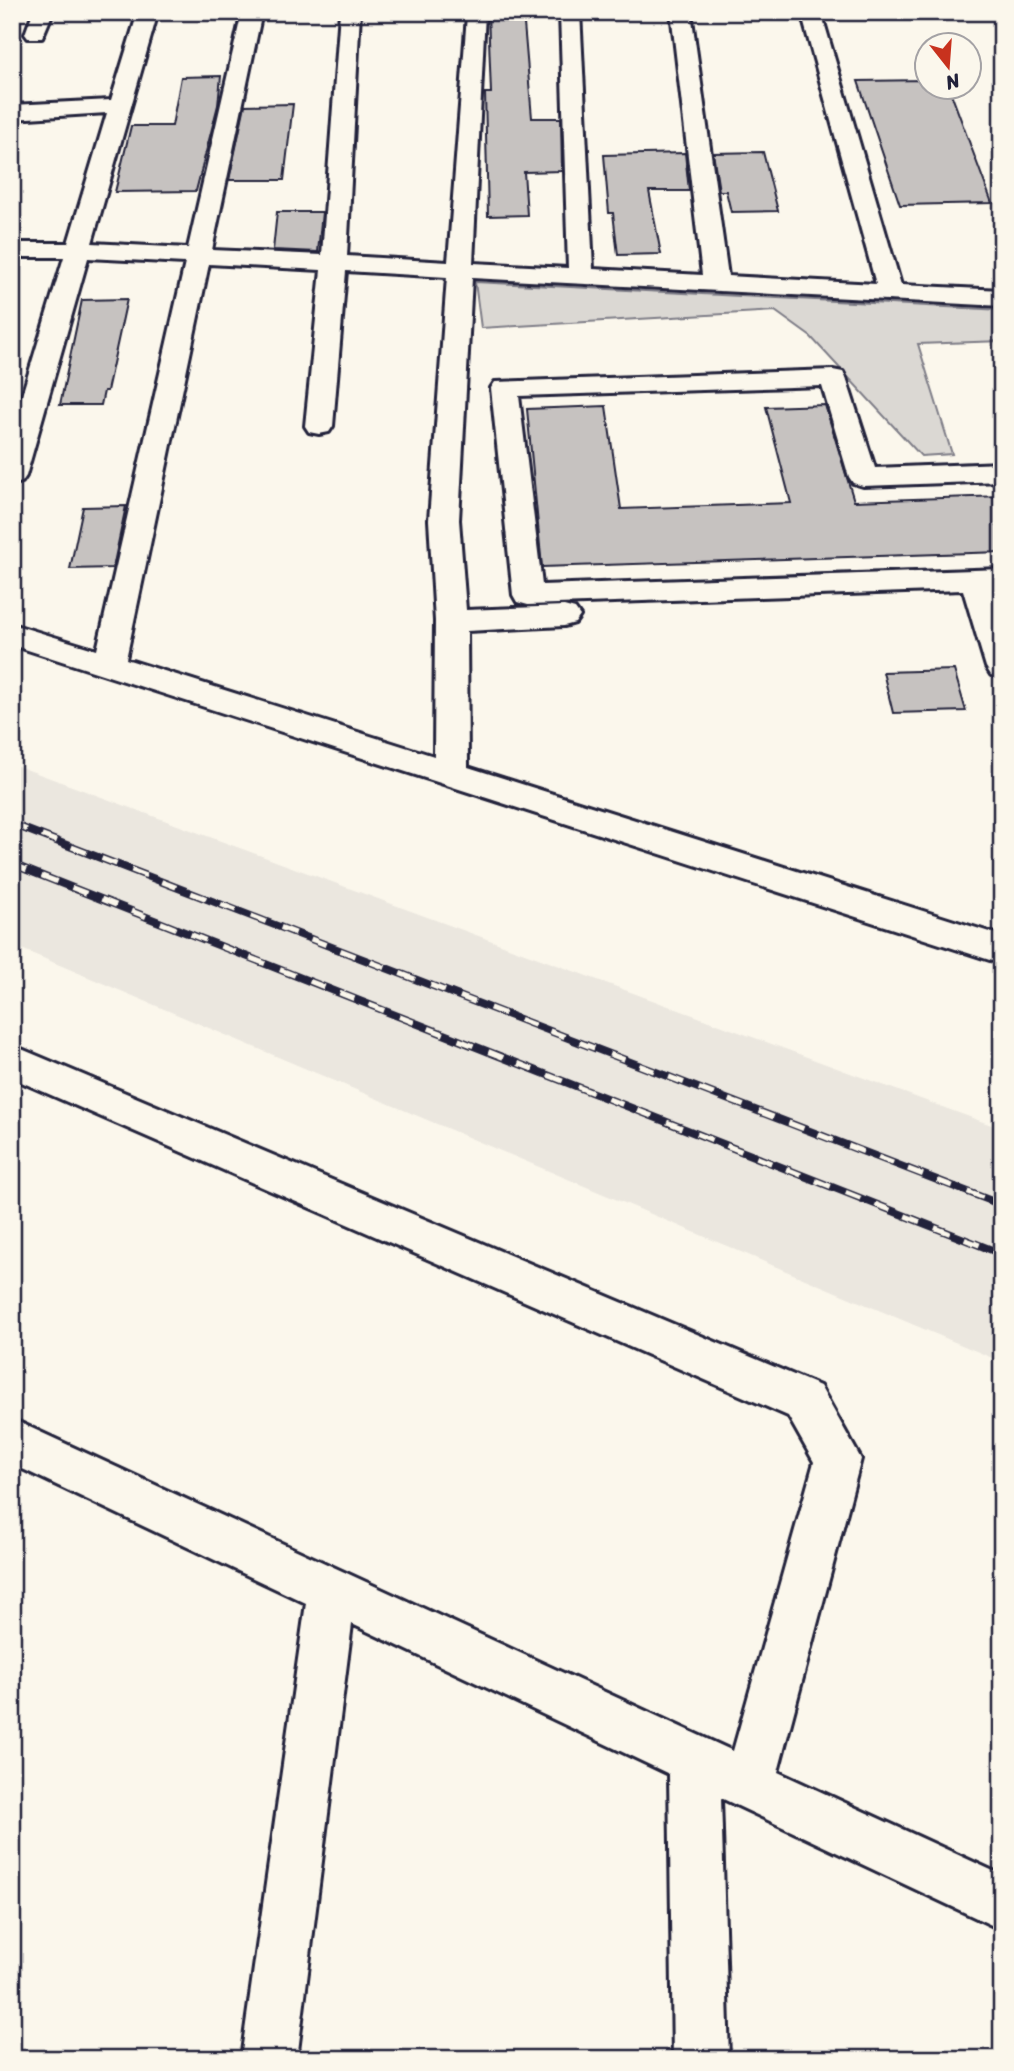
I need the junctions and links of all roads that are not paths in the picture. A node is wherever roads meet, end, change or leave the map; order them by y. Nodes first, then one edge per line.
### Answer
1 (43, 12) edge
2 (148, 12) edge
3 (252, 12) edge
4 (350, 12) edge
5 (570, 12) edge
6 (681, 12) edge
7 (811, 12) edge
8 (477, 15) dead end
9 (36, 34) dead end
10 (121, 106) junction
11 (12, 112) edge
12 (12, 250) edge
13 (78, 250) junction
14 (198, 257) junction
15 (334, 264) junction
16 (462, 270) junction
17 (581, 276) junction
18 (716, 284) junction
19 (891, 293) junction
20 (1002, 298) edge
21 (319, 426) dead end
22 (1002, 472) edge
23 (12, 476) edge
24 (992, 591) edge
25 (451, 621) junction
26 (12, 634) edge
27 (109, 666) junction
28 (1002, 667) edge
29 (451, 774) junction
30 (1002, 950) edge
31 (12, 1061) edge
32 (12, 1441) edge
33 (332, 1590) junction
34 (694, 1759) junction
35 (748, 1785) junction
36 (1002, 1903) edge
37 (269, 2059) edge
38 (701, 2059) edge

1 - 9 street
2 - 10 street
3 - 14 street
4 - 15 street
5 - 17 street
6 - 18 street
7 - 19 street
8 - 16 street
10 - 11 street
10 - 13 street
12 - 13 street
13 - 14 street
13 - 23 street
14 - 15 street
14 - 27 street
15 - 16 street
15 - 21 street
16 - 17 street
16 - 25 street
17 - 18 street
18 - 19 street
19 - 20 street
22 - 24 street
24 - 25 street
24 - 28 street
25 - 29 street
26 - 27 street
27 - 29 street
29 - 30 street
31 - 35 street
32 - 33 street
33 - 34 street
33 - 37 street
34 - 35 street
34 - 38 street
35 - 36 street

